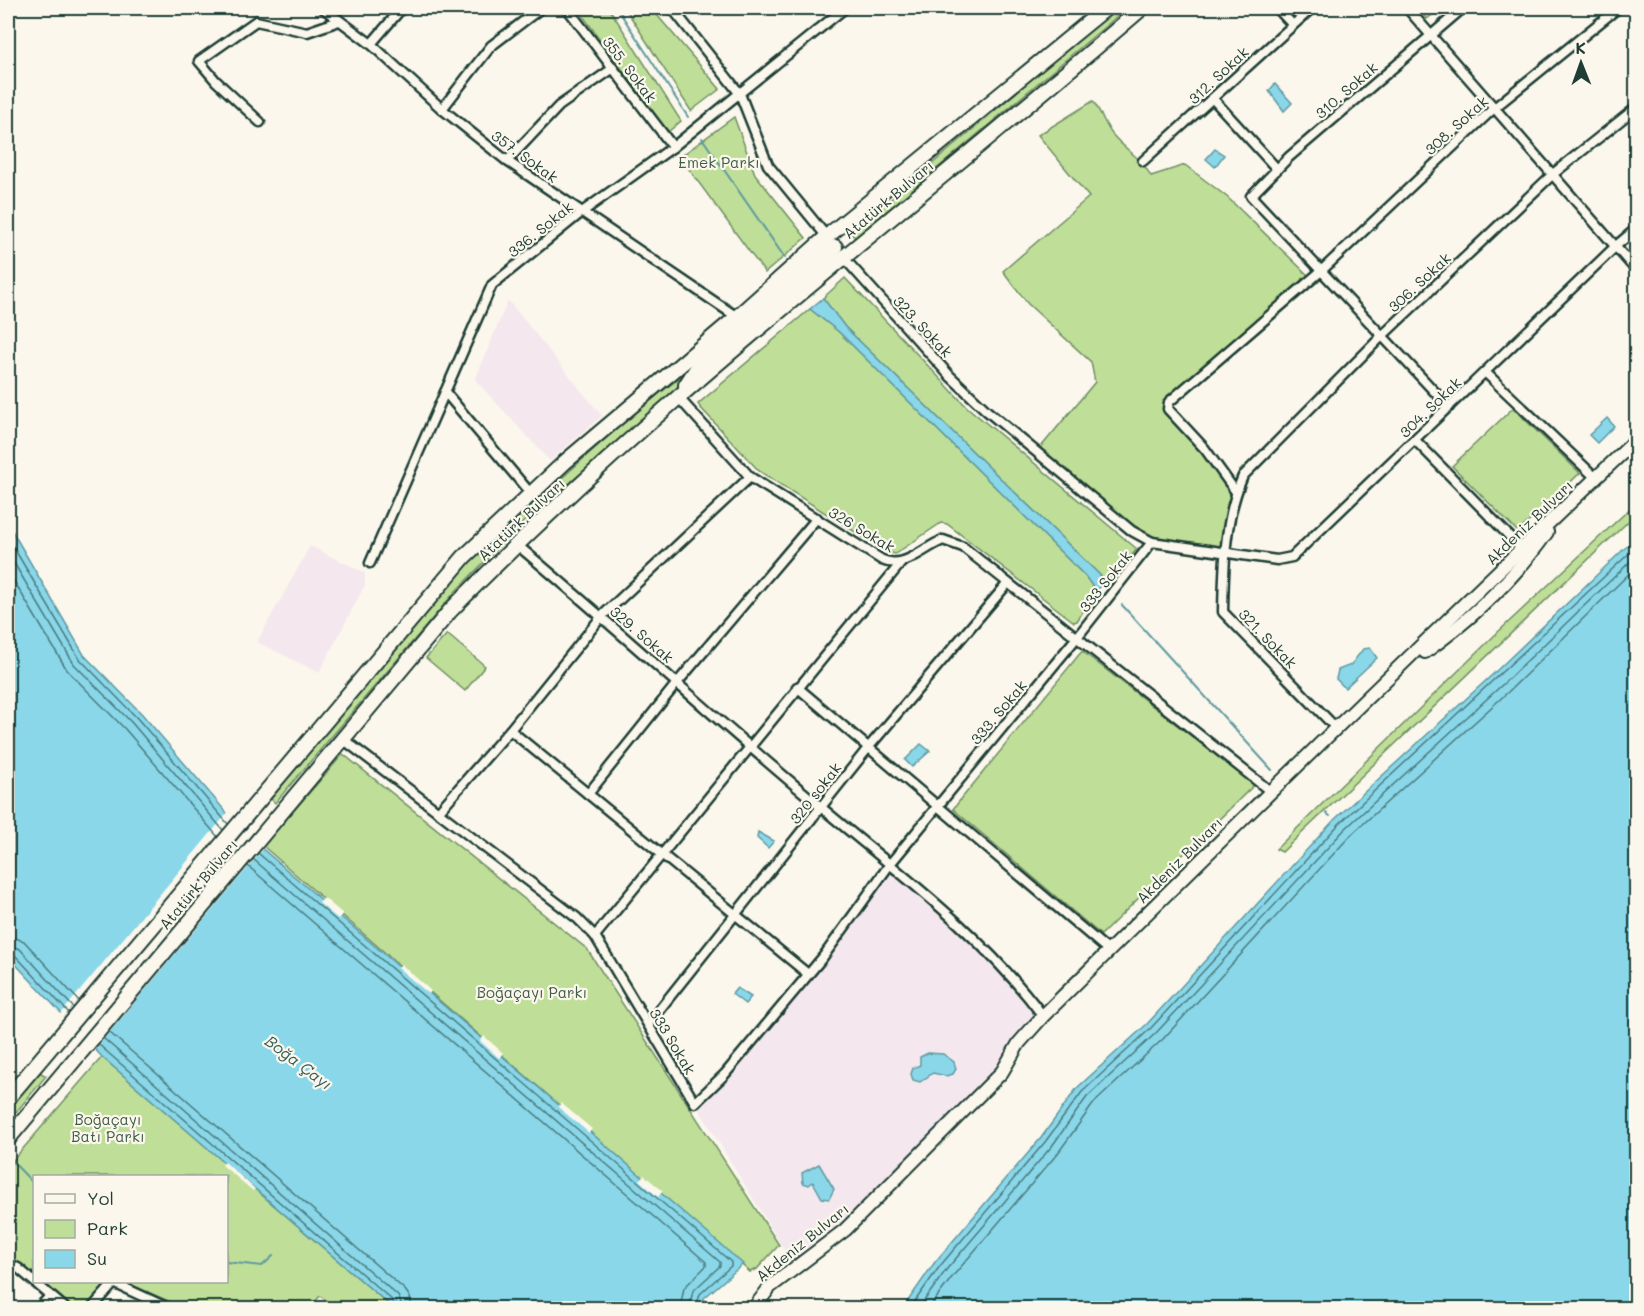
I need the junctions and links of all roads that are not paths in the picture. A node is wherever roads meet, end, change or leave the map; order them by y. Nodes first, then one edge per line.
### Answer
1 (323, 8) edge
2 (402, 8) edge
3 (541, 8) edge
4 (567, 8) edge
5 (685, 8) edge
6 (845, 8) edge
7 (1142, 8) edge
8 (1277, 8) edge
9 (1312, 8) edge
10 (1407, 8) edge
11 (1463, 8) edge
12 (1618, 8) edge
13 (1100, 9) edge
14 (674, 11) edge
15 (339, 21) junction
16 (1292, 24) junction
17 (1430, 35) junction
18 (371, 44) junction
19 (612, 69) junction
20 (740, 94) junction
21 (1214, 99) junction
22 (1636, 108) edge
23 (442, 109) junction
24 (1493, 109) junction
25 (260, 122) dead end
26 (673, 147) junction
27 (507, 161) junction
28 (1143, 161) dead end
29 (1277, 169) junction
30 (1553, 174) junction
31 (582, 212) junction
32 (1636, 229) edge
33 (830, 240) junction
34 (1617, 245) junction
35 (846, 256) junction
36 (1636, 270) edge
37 (1320, 272) junction
38 (737, 317) junction
39 (1382, 336) junction
40 (1486, 373) junction
41 (445, 392) junction
42 (678, 397) junction
43 (1449, 407) junction
44 (1415, 440) junction
45 (1636, 440) edge
46 (750, 477) junction
47 (1596, 478) junction
48 (1236, 492) junction
49 (531, 494) junction
50 (817, 518) junction
51 (1152, 542) junction
52 (516, 544) junction
53 (1224, 552) junction
54 (1521, 556) junction
55 (370, 563) dead end
56 (901, 563) junction
57 (1008, 583) junction
58 (602, 616) junction
59 (1078, 636) junction
60 (677, 682) junction
61 (797, 687) junction
62 (1335, 727) junction
63 (510, 730) junction
64 (343, 739) junction
65 (750, 745) junction
66 (868, 748) junction
67 (1270, 791) junction
68 (588, 794) junction
69 (938, 805) junction
70 (820, 807) junction
71 (438, 812) junction
72 (664, 855) junction
73 (890, 864) junction
74 (737, 915) junction
75 (595, 936) junction
76 (1108, 951) junction
77 (808, 974) junction
78 (1043, 1016) junction
79 (648, 1024) junction
80 (11, 1094) edge
81 (8, 1139) edge
82 (8, 1263) edge
83 (33, 1281) edge
84 (35, 1283) edge
85 (50, 1296) junction
86 (39, 1308) edge
87 (65, 1308) edge
88 (92, 1308) edge
89 (168, 1308) edge
90 (754, 1308) edge

1 - 15 street, 357. Sokak
2 - 18 street
3 - 23 street
4 - 19 street, 355. Sokak
5 - 14 street
6 - 20 street, 336. Sokak
7 - 35 main road, Atatürk Bulvarı
8 - 16 street
9 - 16 street, 312. Sokak
10 - 17 street
11 - 17 street, 310. Sokak
12 - 24 street, 308. Sokak
13 - 33 main road, Atatürk Bulvarı
14 - 20 street
15 - 18 street, 357. Sokak
15 - 25 street
16 - 21 street, 312. Sokak
17 - 24 street
17 - 29 street, 310. Sokak
18 - 23 street, 357. Sokak
19 - 26 street, 355. Sokak
19 - 27 street
20 - 26 street, 336. Sokak
20 - 33 street
21 - 28 street, 312. Sokak
21 - 29 street
22 - 30 street, 306. Sokak
23 - 27 street, 357. Sokak
24 - 30 street
24 - 37 street, 308. Sokak
26 - 31 street, 336. Sokak
27 - 31 street, 357. Sokak
29 - 37 street, 310. Sokak
30 - 34 street
30 - 39 street, 306. Sokak
31 - 38 street, 357. Sokak
31 - 41 street, 336. Sokak
32 - 34 street, 304. Sokak
33 - 35 main road
33 - 38 main road, Atatürk Bulvarı
33 - 42 main road
34 - 36 street
34 - 40 street, 304. Sokak
35 - 42 main road, Atatürk Bulvarı
35 - 51 street, 323. Sokak
37 - 39 street
37 - 48 street, 308. Sokak
38 - 49 main road, Atatürk Bulvarı
39 - 43 street
39 - 48 street, 306. Sokak
40 - 43 street, 304. Sokak
40 - 47 street
41 - 49 street
41 - 55 street, 336. Sokak
42 - 46 street, 326 Sokak
42 - 52 main road, Atatürk Bulvarı
43 - 44 street, 304. Sokak
44 - 53 street, 304. Sokak
44 - 54 street
45 - 47 main road, Akdeniz Bulvarı
46 - 50 street, 326 Sokak
46 - 58 street
47 - 54 main road, Akdeniz Bulvarı
48 - 53 street, 321. Sokak
49 - 80 main road, Atatürk Bulvarı
50 - 56 street, 326 Sokak
50 - 60 street
51 - 53 street, 304. Sokak
51 - 59 street, 333 Sokak
52 - 58 street, 329. Sokak
52 - 64 main road, Atatürk Bulvarı
53 - 62 street, 321. Sokak
54 - 62 main road, Akdeniz Bulvarı
56 - 57 street, 326 Sokak
56 - 61 street
57 - 59 street, 326 Sokak
57 - 66 street, 320 sokak
58 - 60 street, 329. Sokak
58 - 63 street
59 - 67 street, 326 Sokak
59 - 69 street, 333. Sokak
60 - 65 street, 329. Sokak
60 - 68 street
61 - 65 street
61 - 66 street
62 - 67 main road, Akdeniz Bulvarı
63 - 68 street
63 - 71 street
64 - 71 street, 333 Sokak
64 - 81 main road, Atatürk Bulvarı
65 - 70 street, 329. Sokak
65 - 72 street
66 - 69 street
66 - 70 street, 320 sokak
67 - 76 main road, Akdeniz Bulvarı
68 - 72 street
69 - 73 street, 333 Sokak
69 - 76 street
70 - 73 street, 329. Sokak
70 - 74 street, 320 sokak
71 - 75 street, 333 Sokak
72 - 74 street
72 - 75 street
73 - 77 street, 333 Sokak
73 - 78 street, 329. Sokak
74 - 77 street
74 - 79 street, 320 sokak
75 - 79 street, 333 Sokak
76 - 78 main road, Akdeniz Bulvarı
77 - 79 street, 333 Sokak
78 - 90 main road, Akdeniz Bulvarı
82 - 83 street
84 - 85 street
85 - 86 street
85 - 87 street
88 - 89 street

